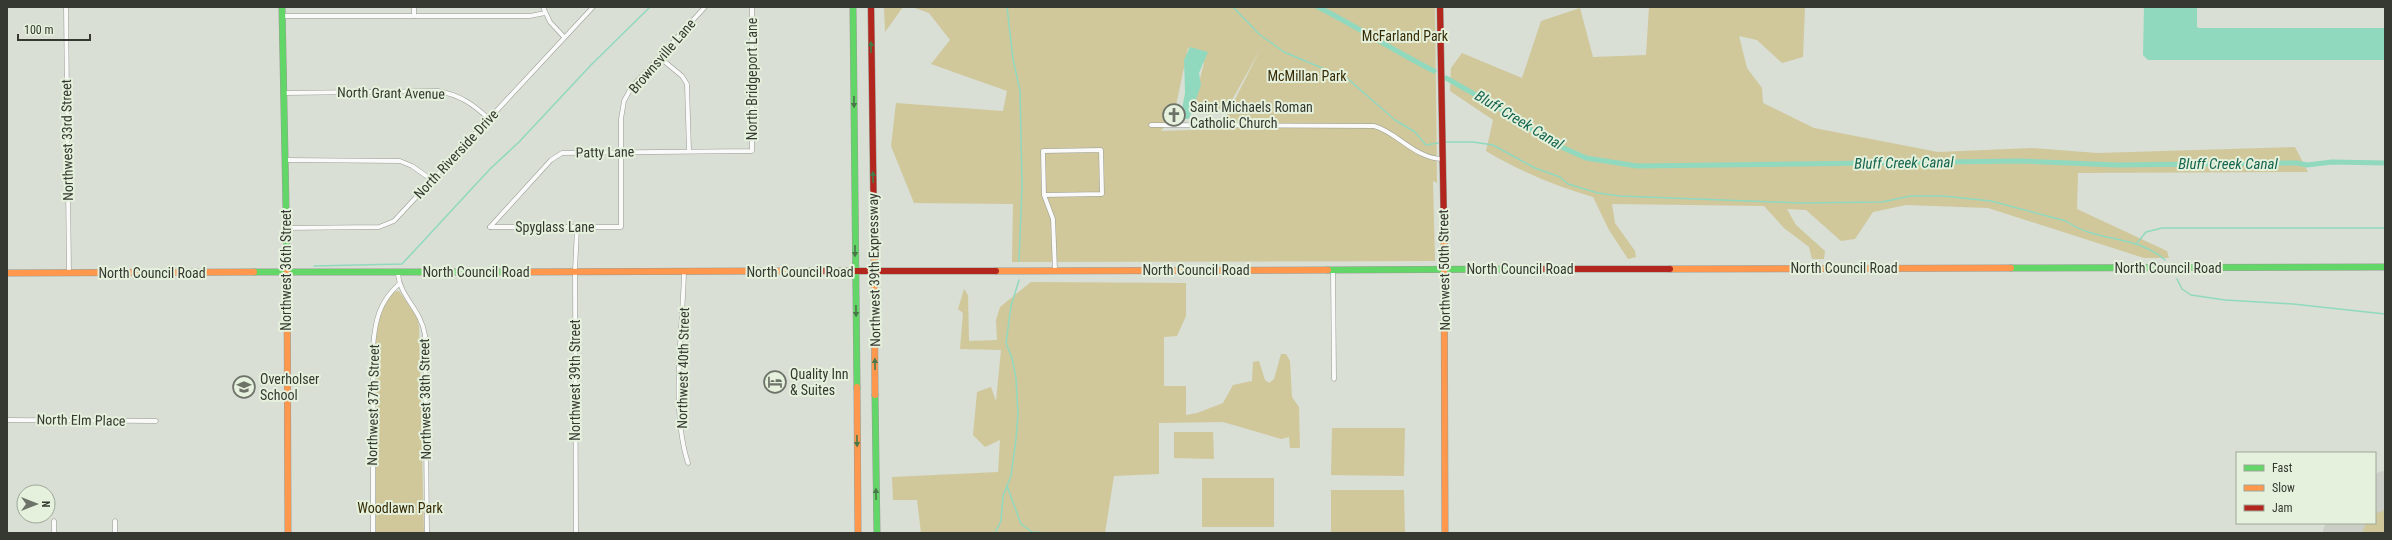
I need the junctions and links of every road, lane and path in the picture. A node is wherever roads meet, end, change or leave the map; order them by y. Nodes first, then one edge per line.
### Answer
1 (66, 7) edge
2 (282, 7) edge
3 (414, 7) edge
4 (543, 7) edge
5 (593, 7) edge
6 (705, 7) edge
7 (752, 7) edge
8 (853, 7) edge
9 (871, 7) edge
10 (1440, 7) edge
11 (545, 13) junction
12 (282, 16) junction
13 (414, 16) junction
14 (564, 37) junction
15 (659, 57) junction
16 (285, 92) junction
17 (489, 119) junction
18 (1151, 125) dead end
19 (688, 151) junction
20 (752, 151) joint
21 (621, 152) junction
22 (1442, 159) junction
23 (286, 160) junction
24 (432, 180) junction
25 (1044, 195) junction
26 (490, 227) joint
27 (621, 227) joint
28 (286, 228) junction
29 (578, 228) junction
30 (2385, 268) edge
31 (1055, 270) junction
32 (1333, 270) junction
33 (1444, 270) junction
34 (575, 272) junction
35 (684, 272) junction
36 (855, 272) junction
37 (874, 272) junction
38 (7, 273) edge
39 (69, 273) junction
40 (286, 273) junction
41 (398, 273) junction
42 (399, 284) junction
43 (1334, 379) dead end
44 (7, 420) edge
45 (156, 422) dead end
46 (688, 464) dead end
47 (115, 521) dead end
48 (115, 533) edge
49 (288, 533) edge
50 (372, 533) edge
51 (427, 533) edge
52 (576, 533) edge
53 (858, 533) edge
54 (877, 533) edge
55 (1445, 533) edge

1 - 39 street, Northwest 33rd Street
2 - 12 main road, Northwest 36th Street
3 - 13 street
4 - 11 street
5 - 14 street, North Riverside Drive
6 - 15 street, Brownsville Lane
7 - 20 street, North Bridgeport Lane
8 -> 36 main road, Northwest 39th Expressway
37 -> 9 main road, Northwest 39th Expressway
10 - 22 main road, Northwest 50th Street
11 - 13 street
11 - 14 street
12 - 13 street
12 - 16 main road, Northwest 36th Street
14 - 17 street, North Riverside Drive
15 - 19 street
15 - 21 street, Brownsville Lane
16 - 17 street, North Grant Avenue
16 - 23 main road, Northwest 36th Street
17 - 24 street, North Riverside Drive
18 - 22 street
19 - 20 street, Patty Lane
19 - 21 street, Patty Lane
21 - 26 street, Patty Lane
21 - 27 street, Brownsville Lane
22 - 33 main road, Northwest 50th Street
23 - 24 street
23 - 28 main road, Northwest 36th Street
24 - 28 street, North Riverside Drive
25 - 25 street
25 - 31 street
26 - 29 street, Spyglass Lane
27 - 29 street, Spyglass Lane
28 - 40 main road, Northwest 36th Street
29 - 34 street, Northwest 39th Street
30 - 33 main road, North Council Road
31 - 32 main road, North Council Road
31 - 37 main road, North Council Road
32 - 33 main road, North Council Road
32 - 43 street
33 - 55 main road, Northwest 50th Street
34 - 35 main road, North Council Road
34 - 41 main road, North Council Road
34 - 52 street, Northwest 39th Street
35 - 36 main road, North Council Road
35 - 46 street, Northwest 40th Street
36 - 37 main road, North Council Road
36 -> 53 main road, Northwest 39th Expressway
54 -> 37 main road, Northwest 39th Expressway
38 - 39 main road, North Council Road
39 - 40 main road, North Council Road
40 - 41 main road, North Council Road
40 - 49 main road, Northwest 36th Street
41 - 42 street, Northwest 38th Street
42 - 50 street, Northwest 37th Street
42 - 51 street, Northwest 38th Street
44 - 45 street, North Elm Place
47 - 48 street

